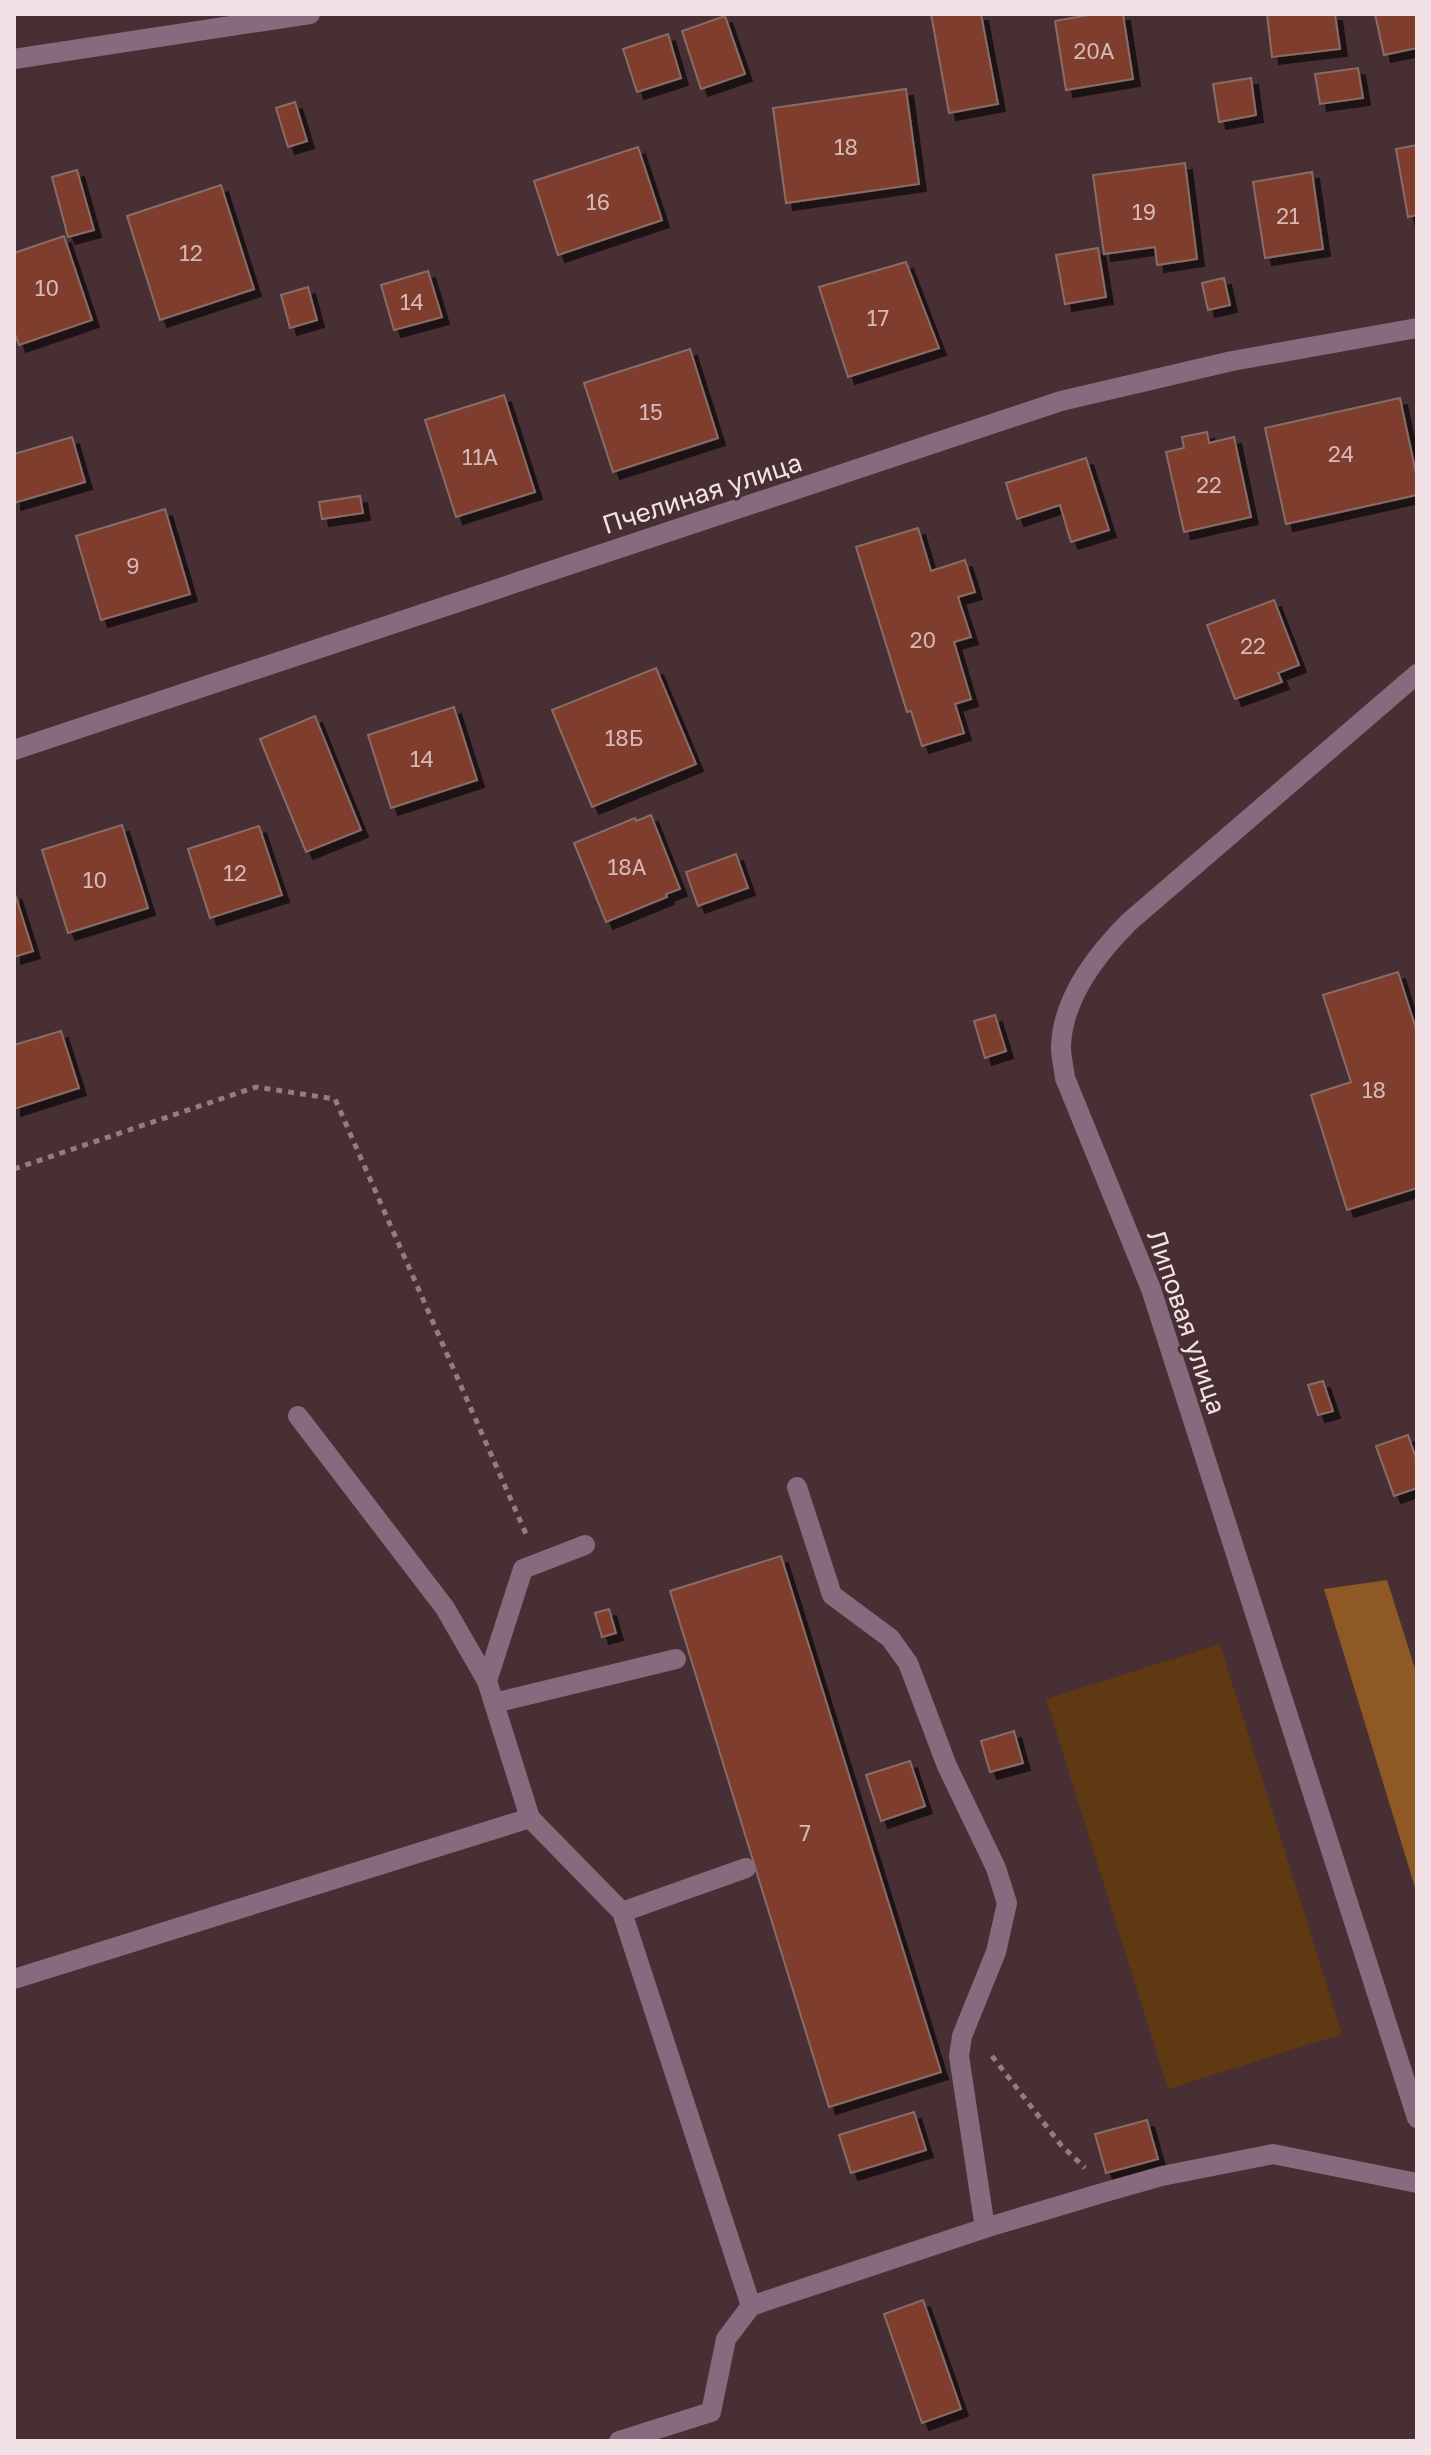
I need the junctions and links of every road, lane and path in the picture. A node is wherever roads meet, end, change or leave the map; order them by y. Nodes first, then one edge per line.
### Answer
1 (310, 14) edge
2 (14, 59) edge
3 (1417, 328) edge
4 (1417, 674) edge
5 (14, 750) edge
6 (14, 1169) edge
7 (298, 1416) dead end
8 (797, 1487) dead end
9 (585, 1545) dead end
10 (539, 1563) junction
11 (676, 1659) dead end
12 (487, 1681) junction
13 (494, 1703) junction
14 (530, 1818) junction
15 (746, 1868) dead end
16 (622, 1912) junction
17 (14, 1979) edge
18 (966, 2024) junction
19 (1417, 2118) edge
20 (1417, 2183) edge
21 (1109, 2191) junction
22 (985, 2228) junction
23 (751, 2306) junction
24 (619, 2441) edge

1 - 2 street
3 - 5 street, Пчелиная улица
4 - 19 street, Липовая улица
6 - 10 path
7 - 12 street
8 - 18 street
9 - 10 street
10 - 12 street
11 - 13 street
12 - 13 street
13 - 14 street
14 - 16 street
14 - 17 street
15 - 16 street
16 - 23 street
18 - 21 path
18 - 22 street
20 - 21 street
21 - 22 street
22 - 23 street
23 - 24 street

